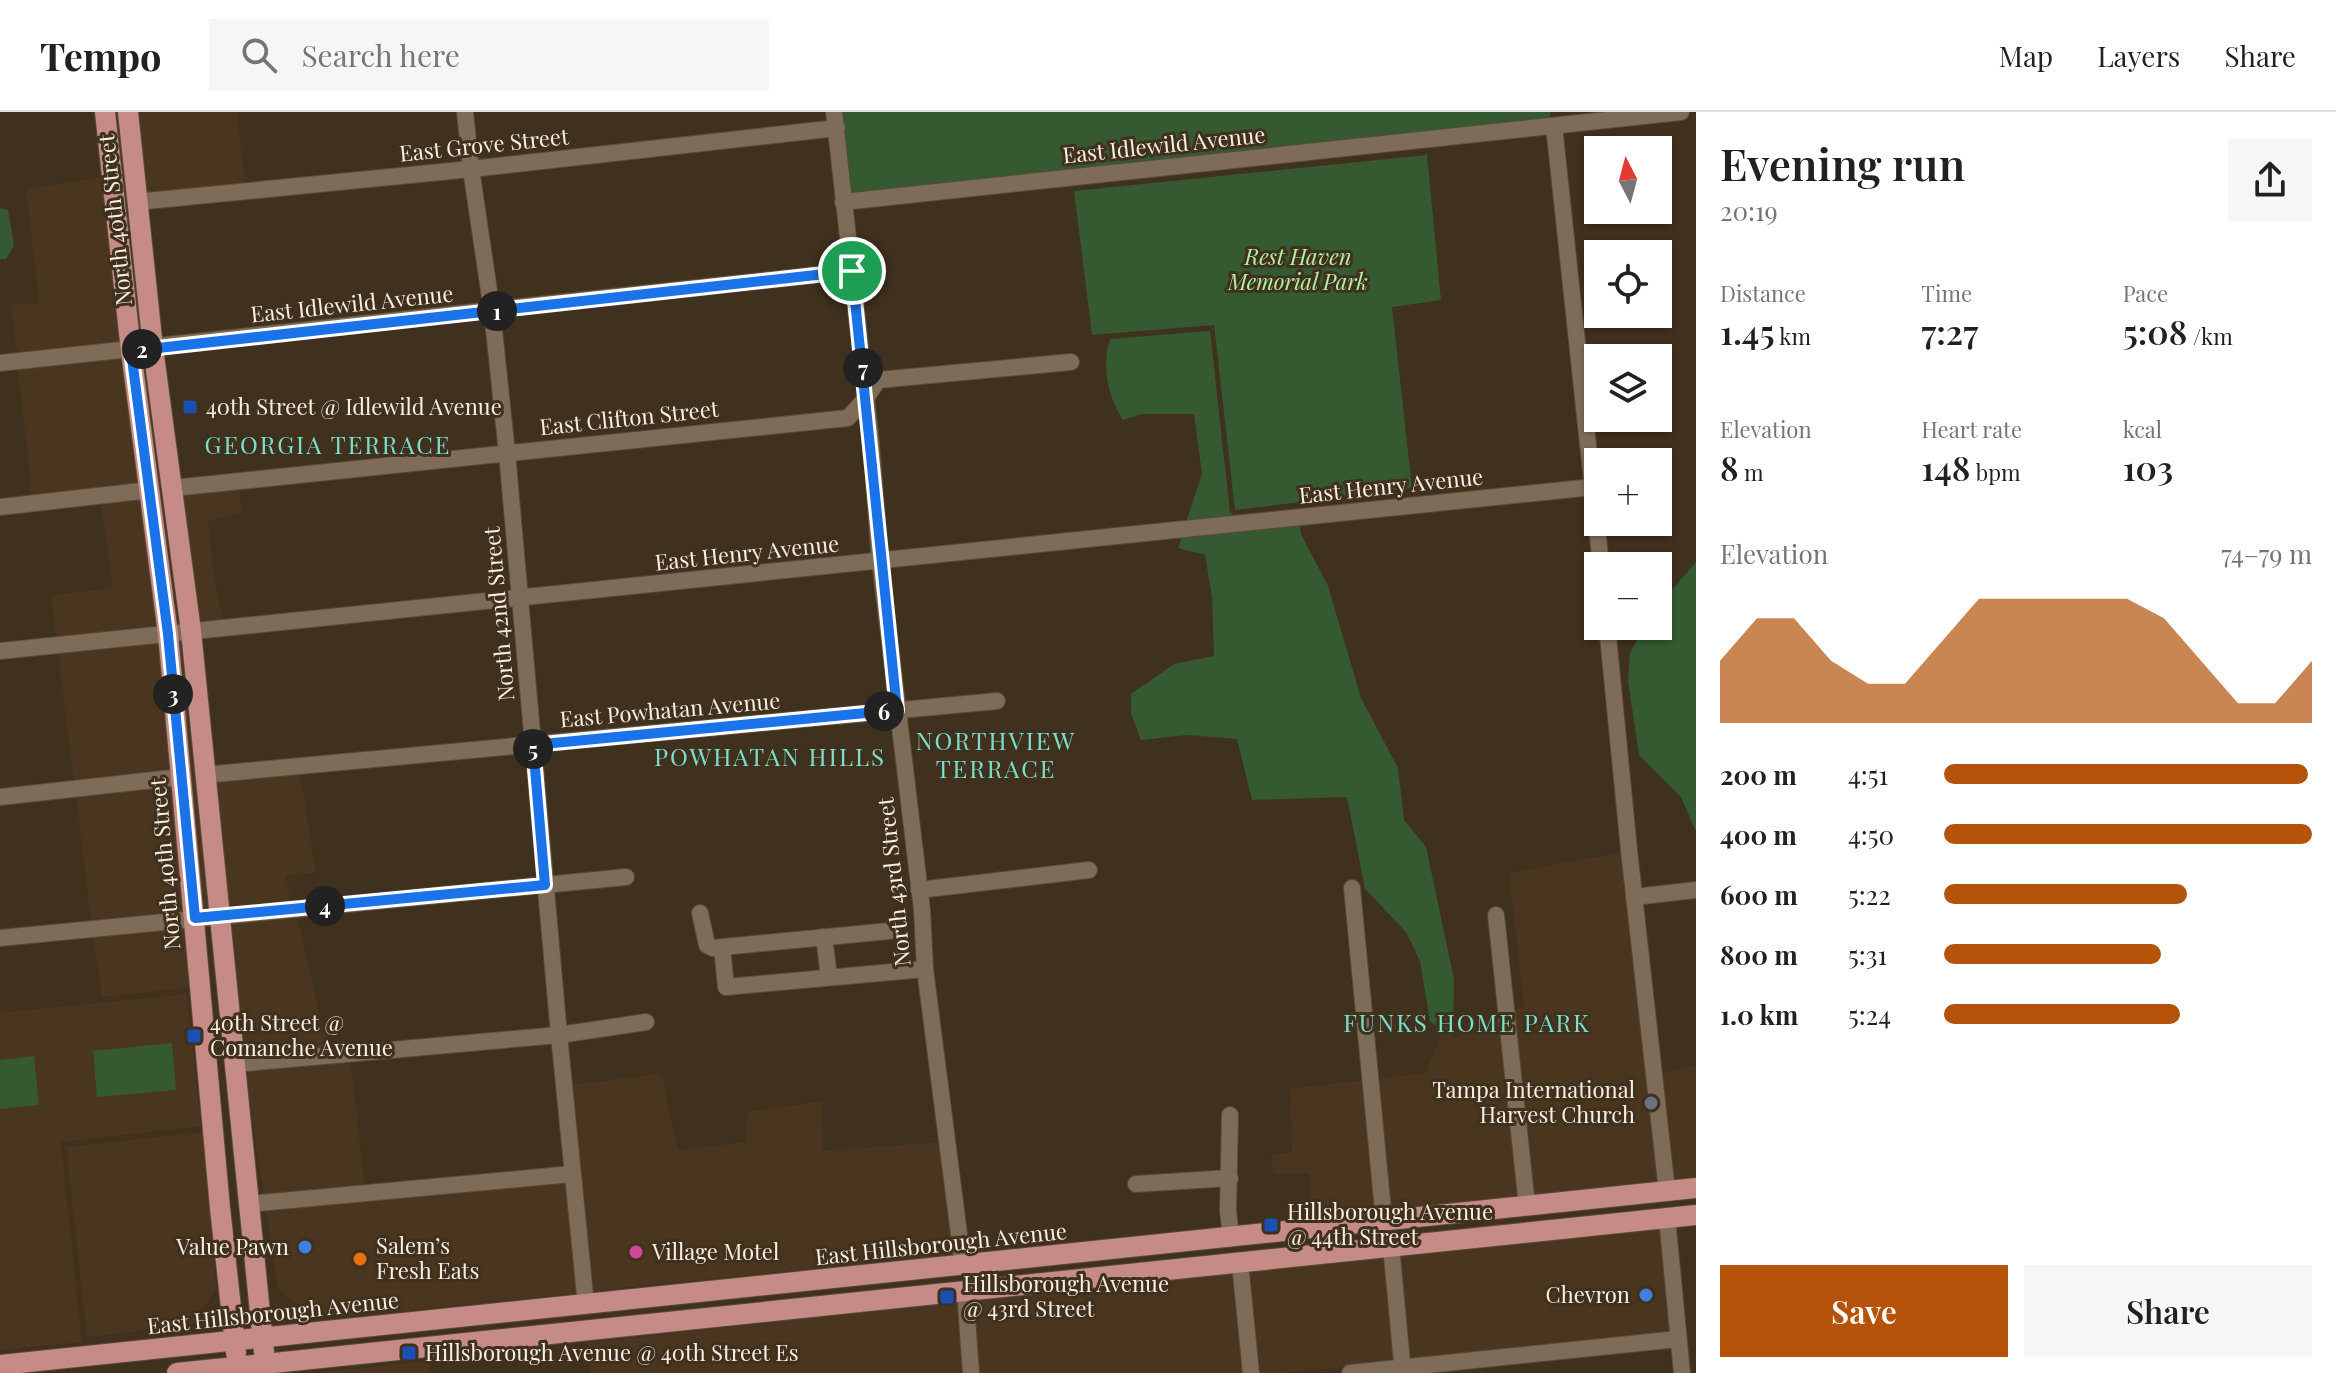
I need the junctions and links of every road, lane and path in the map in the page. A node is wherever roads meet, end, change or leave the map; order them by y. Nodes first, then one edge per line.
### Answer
1 (105, 112) edge
2 (128, 112) edge
3 (465, 112) edge
4 (1681, 112) edge
5 (836, 120) edge
6 (1554, 126) junction
7 (471, 169) junction
8 (136, 202) junction
9 (843, 202) junction
10 (852, 271) junction
11 (492, 311) junction
12 (153, 348) junction
13 (131, 351) junction
14 (1071, 362) dead end
15 (0, 363) edge
16 (866, 398) junction
17 (1589, 448) edge
18 (507, 453) junction
19 (173, 488) junction
20 (1584, 488) edge
21 (150, 490) junction
22 (0, 507) edge
23 (880, 561) junction
24 (520, 598) junction
25 (191, 631) junction
26 (168, 634) junction
27 (1608, 640) edge
28 (0, 651) edge
29 (997, 701) dead end
30 (897, 710) junction
31 (533, 745) junction
32 (204, 775) junction
33 (181, 777) junction
34 (0, 797) edge
35 (1089, 870) dead end
36 (626, 877) dead end
37 (545, 885) junction
38 (1352, 888) dead end
39 (919, 890) junction
40 (1696, 890) edge
41 (1634, 897) junction
42 (700, 913) dead end
43 (1496, 915) dead end
44 (220, 916) junction
45 (195, 918) junction
46 (889, 931) dead end
47 (824, 937) junction
48 (0, 938) edge
49 (722, 947) junction
50 (925, 969) junction
51 (829, 977) junction
52 (646, 1022) dead end
53 (559, 1035) junction
54 (235, 1064) junction
55 (1230, 1115) dead end
56 (572, 1174) junction
57 (1230, 1178) junction
58 (1136, 1184) dead end
59 (1696, 1188) edge
60 (1667, 1191) junction
61 (1696, 1199) edge
62 (249, 1204) junction
63 (1527, 1206) junction
64 (1696, 1215) edge
65 (1667, 1218) junction
66 (1384, 1221) junction
67 (1563, 1228) junction
68 (1231, 1237) junction
69 (1391, 1246) junction
70 (1002, 1262) junction
71 (1240, 1263) junction
72 (963, 1265) junction
73 (965, 1291) junction
74 (924, 1296) junction
75 (586, 1305) junction
76 (263, 1339) junction
77 (1678, 1339) junction
78 (235, 1341) junction
79 (0, 1365) edge
80 (266, 1369) edge
81 (238, 1370) edge
82 (1403, 1370) edge
83 (177, 1373) edge
84 (971, 1373) edge
85 (1251, 1373) edge
86 (1350, 1373) edge
87 (1682, 1373) edge

1 - 13 main road, North 40th Street
2 - 8 main road, North 40th Street
3 - 7 street, North 42nd Street
4 - 6 street, East Idlewild Avenue
5 - 7 street, East Grove Street
5 - 9 street, North 43rd Street
6 - 9 street, East Idlewild Avenue
6 - 17 street
7 - 8 street, East Grove Street
7 - 11 street, North 42nd Street
8 - 12 main road, North 40th Street
9 - 10 street, North 43rd Street
10 - 11 street, East Idlewild Avenue
10 - 16 street, North 43rd Street
11 - 12 street, East Idlewild Avenue
11 - 18 street, North 42nd Street
12 - 13 street, East Idlewild Avenue
12 - 19 main road, North 40th Street
13 - 15 street, East Idlewild Avenue
13 - 21 main road, North 40th Street
14 - 16 street, East Clifton Street
16 - 18 street, East Clifton Street
16 - 23 street, North 43rd Street
18 - 19 street, East Clifton Street
18 - 24 street, North 42nd Street
19 - 25 main road, North 40th Street
20 - 23 street, East Henry Avenue
21 - 22 street
21 - 26 main road, North 40th Street
23 - 24 street, East Henry Avenue
23 - 30 street, North 43rd Street
24 - 25 street, East Henry Avenue
24 - 31 street, North 42nd Street
25 - 26 street, East Henry Avenue
25 - 32 main road, North 40th Street
26 - 28 street, East Henry Avenue
26 - 33 main road, North 40th Street
27 - 41 street
29 - 30 street, East Powhatan Avenue
30 - 31 street, East Powhatan Avenue
30 - 39 street, North 43rd Street
31 - 32 street, East Powhatan Avenue
31 - 37 street, North 42nd Street
32 - 44 main road, North 40th Street
33 - 34 street
33 - 45 main road, North 40th Street
35 - 39 street
36 - 37 street
37 - 44 street
37 - 53 street, North 42nd Street
38 - 66 street
39 - 50 street, North 43rd Street
40 - 41 street
41 - 60 street
42 - 49 street
43 - 63 street
44 - 45 street
44 - 54 main road, North 40th Street
45 - 48 street
45 - 78 main road, North 40th Street
46 - 47 street
47 - 49 street
47 - 51 street
49 - 51 street
50 - 51 street
50 - 72 street, North 43rd Street
52 - 53 street
53 - 54 street
53 - 56 street, North 42nd Street
54 - 62 main road, North 40th Street
55 - 57 street
56 - 62 street
56 - 75 street, North 42nd Street
57 - 58 street
57 - 68 street
59 - 60 main road, East Hillsborough Avenue
60 - 63 main road, East Hillsborough Avenue
60 - 67 main road
61 - 65 main road
62 - 76 main road, North 40th Street
63 - 66 main road, East Hillsborough Avenue
64 - 65 main road
65 - 67 main road
65 - 77 street
66 - 68 main road, East Hillsborough Avenue
67 - 69 main road
68 - 70 main road, East Hillsborough Avenue
69 - 71 main road
69 - 82 street
70 - 72 main road, East Hillsborough Avenue
70 - 73 main road
71 - 73 main road
71 - 85 street
72 - 74 main road
72 - 75 main road, East Hillsborough Avenue
73 - 74 main road
73 - 84 street
74 - 80 main road
75 - 76 main road, East Hillsborough Avenue
76 - 78 main road, East Hillsborough Avenue
76 - 80 main road, North 40th Street
77 - 82 street
77 - 87 street
78 - 79 main road, East Hillsborough Avenue
78 - 81 main road, North 40th Street
80 - 81 main road
81 - 83 main road
82 - 86 street

